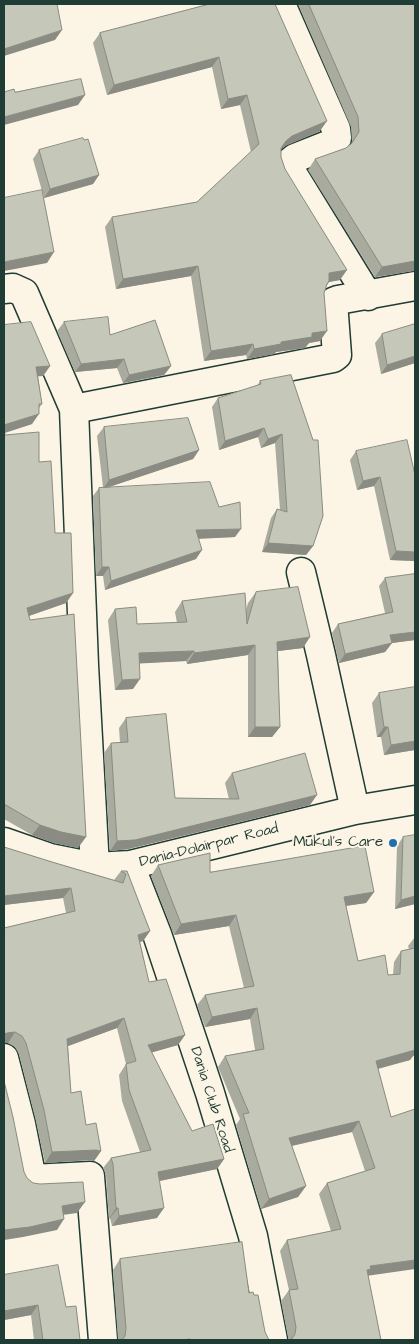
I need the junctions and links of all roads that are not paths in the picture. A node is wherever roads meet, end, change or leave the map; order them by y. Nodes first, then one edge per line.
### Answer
1 (280, 4) edge
2 (415, 286) edge
3 (4, 289) edge
4 (368, 296) junction
5 (74, 409) junction
6 (301, 572) dead end
7 (415, 800) edge
8 (356, 810) junction
9 (4, 842) edge
10 (130, 865) junction
11 (95, 867) junction
12 (4, 1058) edge
13 (103, 1340) edge
14 (270, 1340) edge

1 - 4 street
2 - 4 street
3 - 5 street
4 - 5 street
5 - 11 street
6 - 8 street
7 - 8 street, Dania-Dolairpar Road
8 - 10 street, Dania-Dolairpar Road
9 - 11 street, Dania-Dolairpar Road
10 - 11 street, Dania-Dolairpar Road
10 - 14 street, Dania Club Road
12 - 13 street

